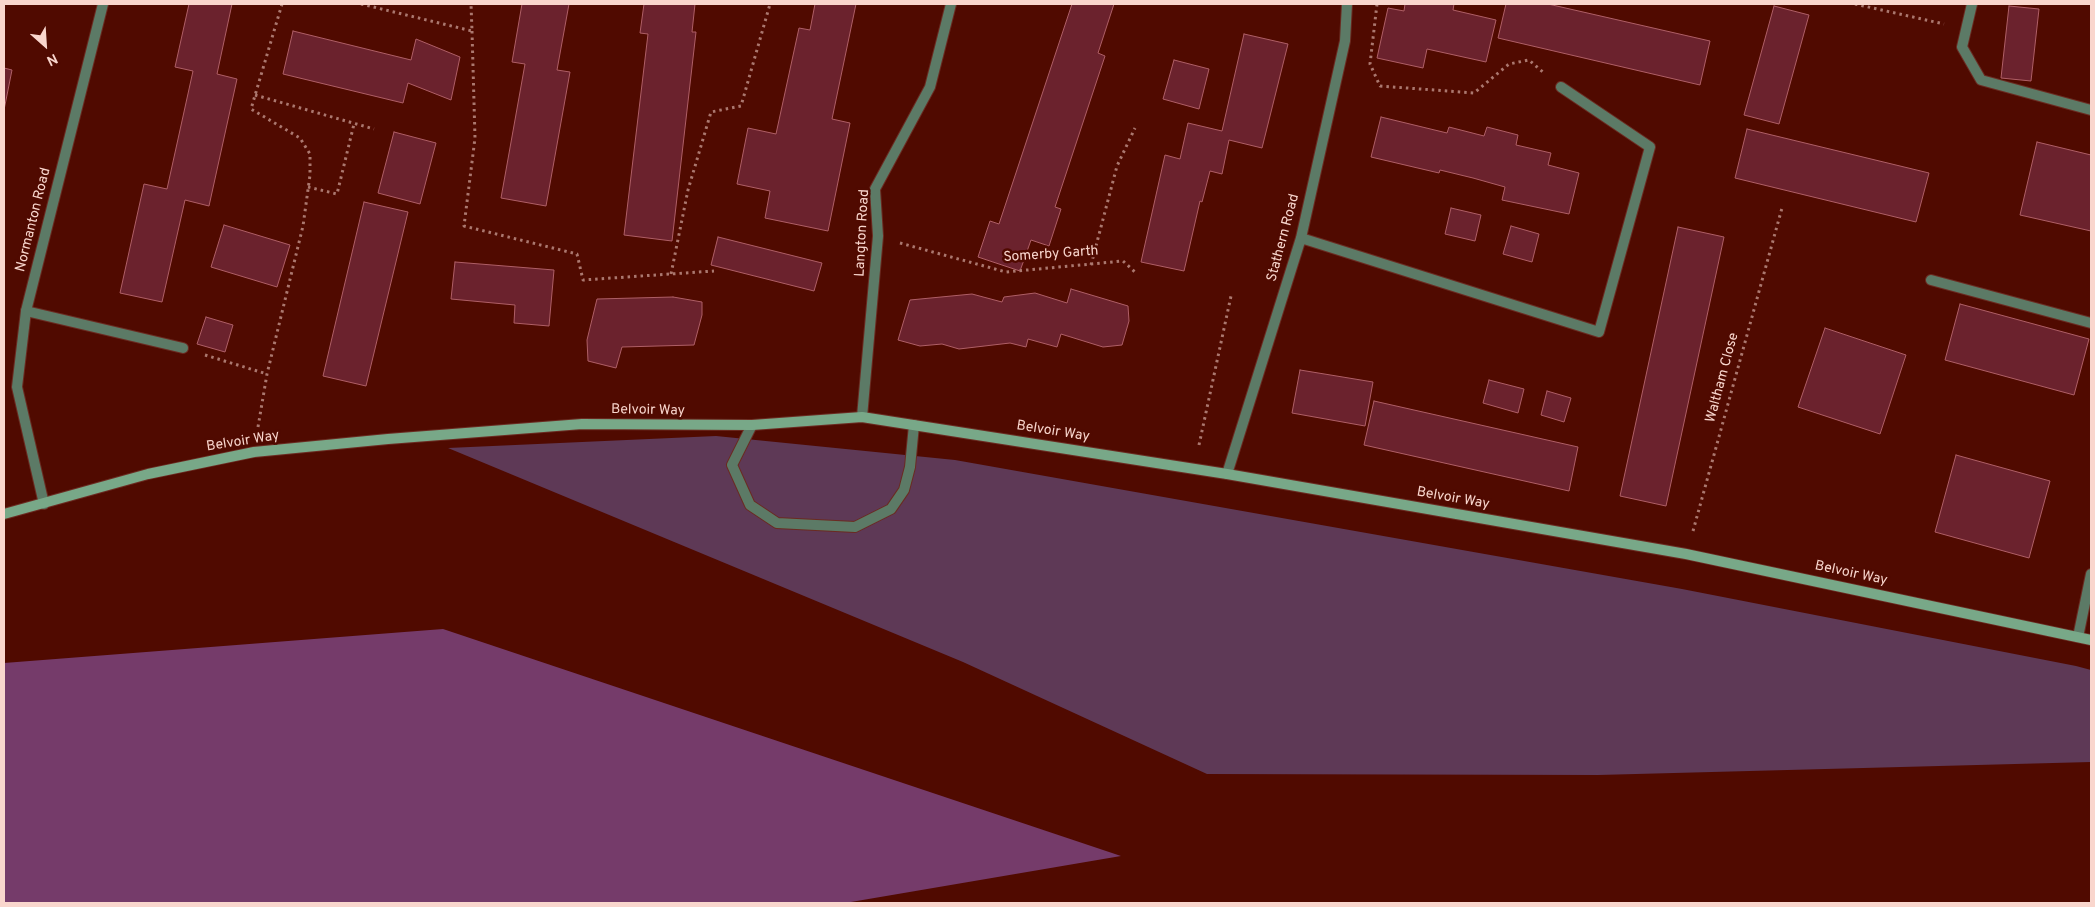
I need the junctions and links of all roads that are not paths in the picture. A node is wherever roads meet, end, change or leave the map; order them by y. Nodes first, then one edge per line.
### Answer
1 (102, 4) edge
2 (951, 4) edge
3 (1347, 4) edge
4 (1972, 4) edge
5 (1562, 87) road end
6 (2091, 110) edge
7 (1301, 238) junction
8 (1931, 280) dead end
9 (26, 310) junction
10 (2091, 323) edge
11 (183, 348) road end
12 (862, 418) junction
13 (752, 425) junction
14 (914, 425) junction
15 (1227, 474) junction
16 (44, 504) junction
17 (4, 514) edge
18 (2091, 574) edge
19 (2078, 637) junction
20 (2091, 640) edge

1 - 9 street, Normanton Road
2 - 12 street, Langton Road
3 - 7 street, Stathern Road
4 - 6 street
5 - 7 street
7 - 15 street, Stathern Road
8 - 10 street
9 - 11 street
9 - 16 street, Normanton Road
12 - 13 street, Belvoir Way
12 - 14 street, Belvoir Way
13 - 14 street
13 - 16 street, Belvoir Way
14 - 15 street, Belvoir Way
15 - 19 street, Belvoir Way
16 - 17 street, Belvoir Way
18 - 19 street
19 - 20 street, Belvoir Way

